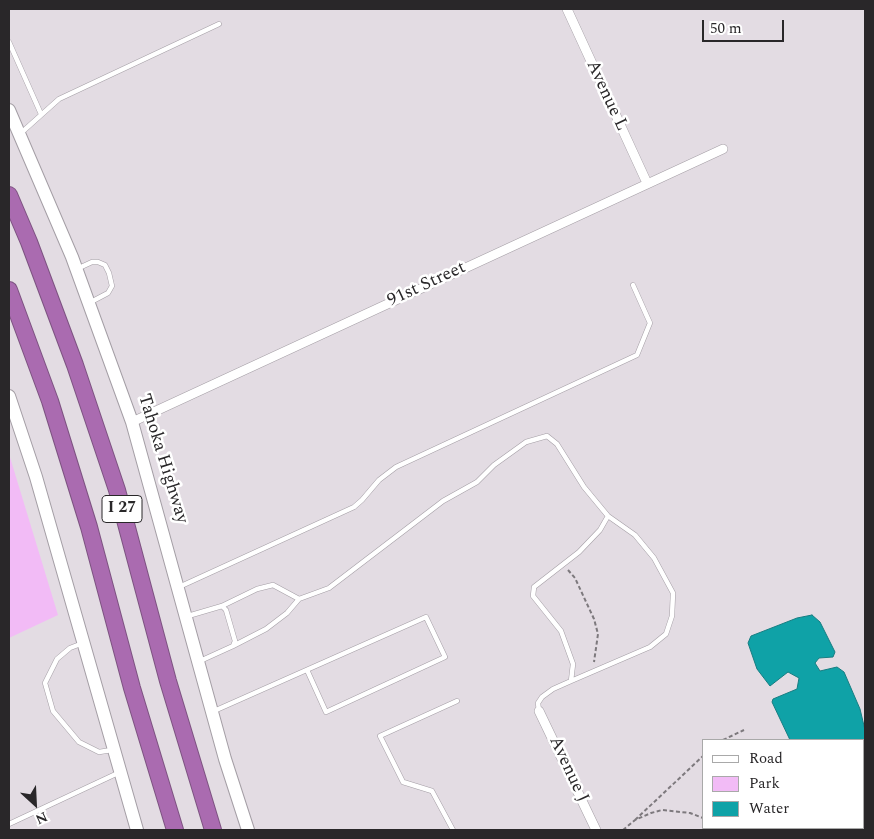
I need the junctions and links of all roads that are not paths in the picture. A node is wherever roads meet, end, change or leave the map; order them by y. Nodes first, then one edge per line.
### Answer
1 (568, 9) edge
2 (219, 24) dead end
3 (9, 42) edge
4 (9, 110) edge
5 (41, 114) junction
6 (20, 134) junction
7 (723, 149) dead end
8 (9, 183) edge
9 (648, 183) junction
10 (9, 195) edge
11 (25, 232) junction
12 (75, 270) junction
13 (633, 285) dead end
14 (9, 290) edge
15 (89, 303) junction
16 (9, 396) edge
17 (132, 422) junction
18 (608, 516) junction
19 (179, 587) junction
20 (298, 599) junction
21 (222, 606) junction
22 (186, 617) junction
23 (83, 643) junction
24 (233, 646) junction
25 (199, 661) junction
26 (307, 670) junction
27 (571, 681) junction
28 (457, 701) dead end
29 (539, 711) joint
30 (212, 712) junction
31 (113, 749) junction
32 (120, 772) junction
33 (9, 824) edge
34 (137, 830) edge
35 (175, 830) edge
36 (213, 830) edge
37 (248, 830) edge
38 (453, 830) edge
39 (596, 830) edge

1 - 9 street, Avenue L
2 - 5 lane
3 - 5 lane
4 - 6 main road, Tahoka Highway
5 - 6 lane
6 - 12 main road, Tahoka Highway
7 - 9 street, 91st Street
8 - 11 highway
9 - 17 street, 91st Street
10 - 11 highway, I 27
11 - 36 highway, I 27
12 - 15 main road, Tahoka Highway
12 - 15 lane
13 - 19 lane
14 - 35 highway, I 27
15 - 17 main road, Tahoka Highway
16 - 23 main road
17 - 19 main road, Tahoka Highway
18 - 20 lane
18 - 27 lane
18 - 27 lane
19 - 22 main road, Tahoka Highway
20 - 21 lane
20 - 24 lane
21 - 22 lane
21 - 24 lane
22 - 25 main road, Tahoka Highway
23 - 31 main road
23 - 31 lane
24 - 25 lane
25 - 30 main road, Tahoka Highway
26 - 26 lane
26 - 30 lane
27 - 29 lane
28 - 38 lane
29 - 39 street, Avenue J
30 - 37 main road, Tahoka Highway
31 - 32 main road
32 - 33 lane
32 - 34 main road

